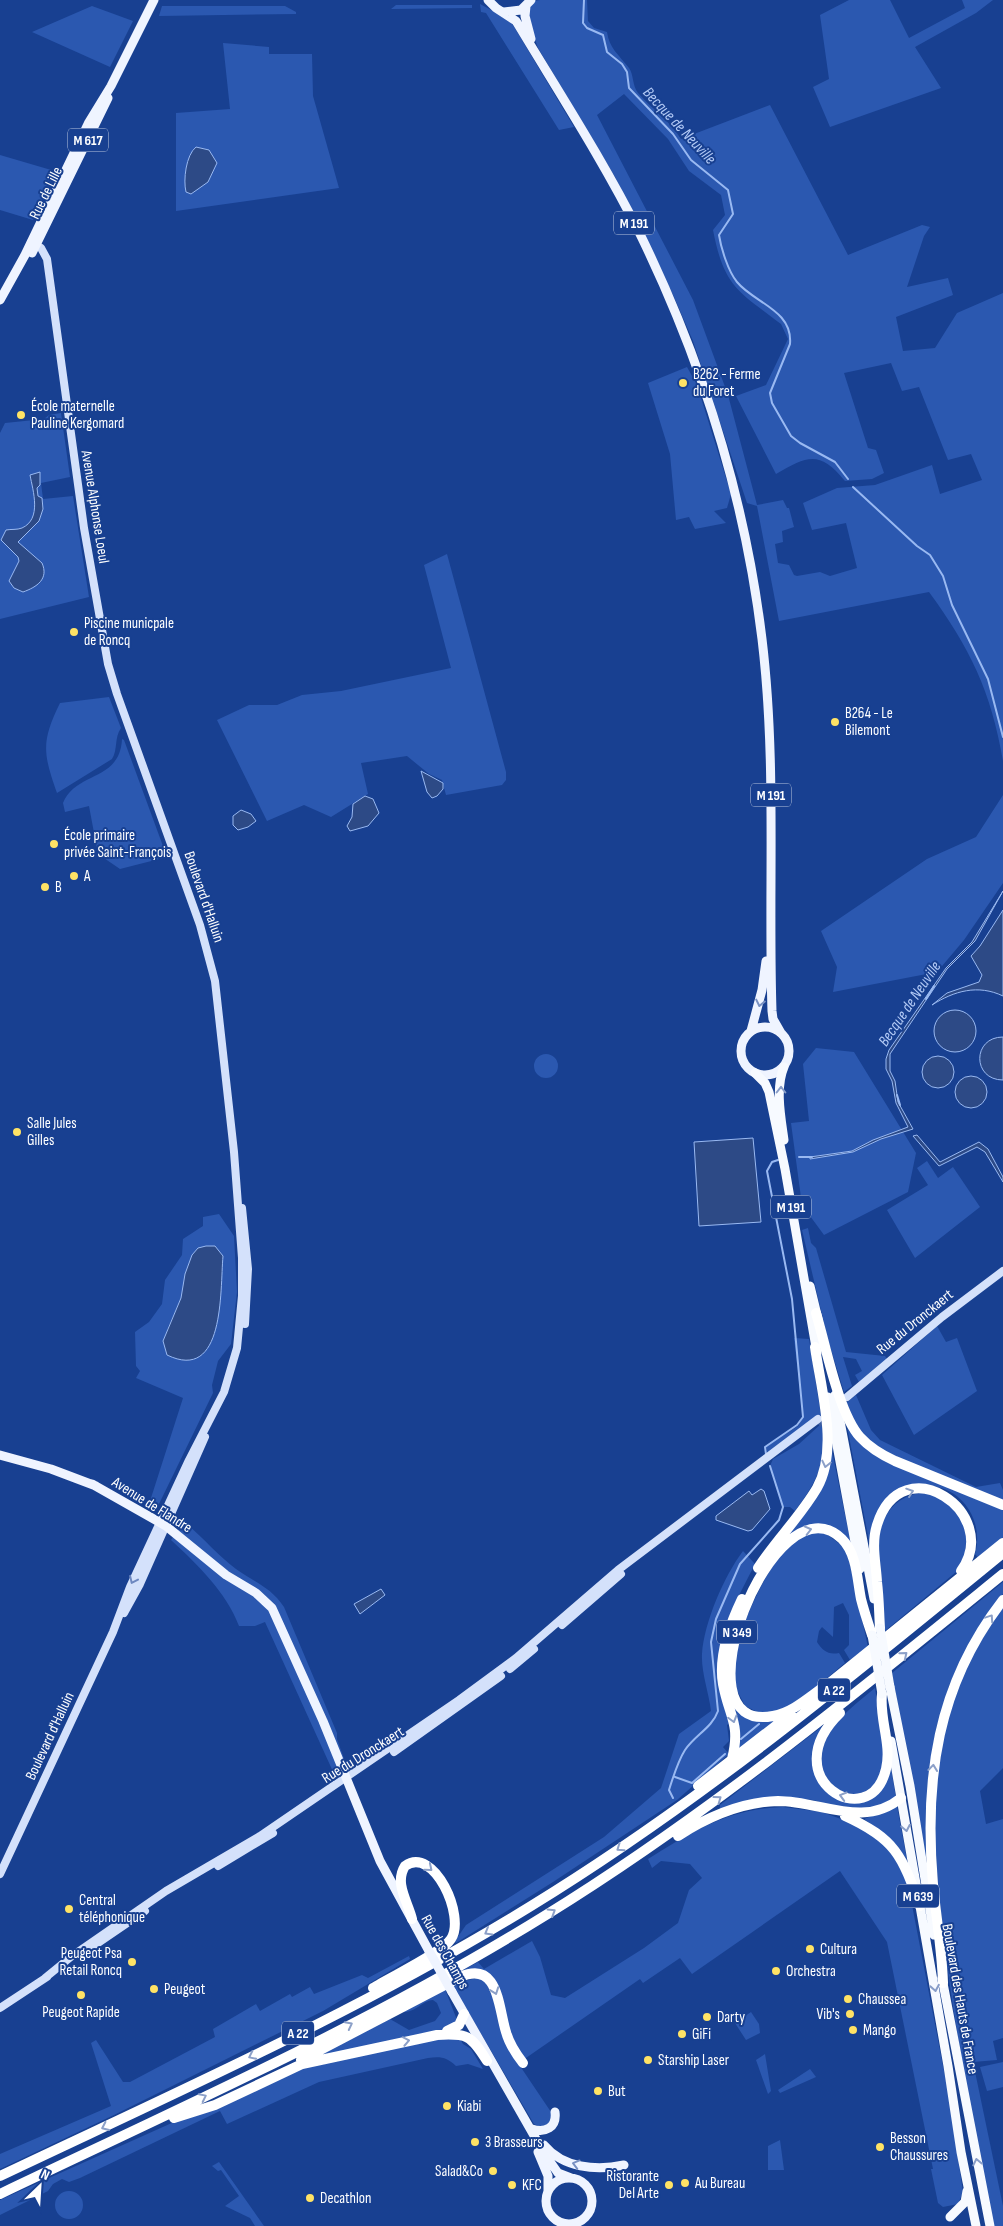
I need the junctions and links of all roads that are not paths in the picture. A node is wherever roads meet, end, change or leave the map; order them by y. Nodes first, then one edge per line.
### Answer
1 (154, 0) edge
2 (488, 0) edge
3 (529, 3) edge
4 (504, 12) junction
5 (536, 56) junction
6 (31, 248) junction
7 (0, 300) edge
8 (0, 310) edge
9 (97, 602) joint
10 (770, 920) junction
11 (752, 1031) junction
12 (781, 1033) junction
13 (784, 1067) junction
14 (755, 1073) junction
15 (1003, 1271) edge
16 (816, 1312) junction
17 (815, 1347) junction
18 (847, 1397) dead end
19 (818, 1422) tunnel mouth
20 (0, 1455) edge
21 (1003, 1505) edge
22 (164, 1523) junction
23 (1003, 1543) edge
24 (1003, 1554) edge
25 (1003, 1574) edge
26 (1003, 1600) edge
27 (903, 1624) junction
28 (876, 1632) junction
29 (831, 1682) junction
30 (866, 1685) junction
31 (886, 1690) junction
32 (732, 1759) junction
33 (905, 1766) junction
34 (344, 1780) junction
35 (901, 1798) junction
36 (826, 1808) junction
37 (660, 1820) junction
38 (11, 1852) junction
39 (0, 1874) edge
40 (606, 1877) junction
41 (0, 1880) edge
42 (920, 1906) junction
43 (412, 1920) junction
44 (943, 1983) junction
45 (0, 2008) edge
46 (464, 2014) junction
47 (437, 2035) junction
48 (279, 2043) junction
49 (483, 2048) junction
50 (487, 2061) junction
51 (523, 2063) dead end
52 (261, 2083) junction
53 (554, 2112) dead end
54 (522, 2115) junction
55 (532, 2129) junction
56 (128, 2133) junction
57 (624, 2165) dead end
58 (0, 2176) edge
59 (571, 2178) junction
60 (968, 2186) junction
61 (548, 2191) junction
62 (0, 2194) edge
63 (589, 2213) junction
64 (950, 2217) dead end
65 (571, 2225) edge
66 (589, 2226) edge
67 (976, 2226) edge
68 (990, 2226) edge

1 - 6 main road, Rue de Lille / M 617
2 - 4 main road
3 - 4 main road
3 - 5 main road, M 191
4 - 5 main road, M 191
5 - 10 main road, M 191
6 - 7 main road, Rue de Lille / M 617
6 - 8 main road, Rue de Lille / M 617
6 - 9 main road, Avenue Alphonse Loeul
9 - 22 main road, Boulevard d'Halluin
10 -> 11 main road, M 191
10 - 12 main road, M 191
11 - 12 main road
11 - 14 main road
12 - 13 main road
13 - 14 main road
16 -> 13 highway, M 191
14 - 17 highway, M 191
15 - 18 main road, Rue du Dronckaert
16 - 21 highway
16 - 28 highway, M 191
17 - 28 highway, M 191
17 -> 32 highway
19 - 34 main road, Rue du Dronckaert
20 - 22 main road, Avenue de Flandre
22 - 34 main road, Avenue de Flandre
22 - 38 main road, Boulevard d'Halluin
23 - 27 highway
24 - 37 highway, A 22
30 -> 25 highway, A 22
44 -> 26 highway
28 -> 27 highway
27 - 29 highway
29 -> 28 highway, N 349
28 - 31 highway, M 191, bridge
29 - 32 highway
31 -> 30 highway
40 -> 30 highway, A 22
31 - 33 highway, Boulevard des Hauts de France / M 639
31 - 35 highway, Boulevard des Hauts de France / M 639
32 - 37 highway
33 - 35 highway
33 - 44 highway, Boulevard des Hauts de France / M 639
34 - 43 main road, Rue des Champs
34 - 45 main road, Rue du Dronckaert
35 - 36 highway
35 -> 42 highway, Boulevard des Hauts de France / M 639
36 - 40 highway
36 - 42 highway
37 -> 48 highway, A 22
38 - 39 main road, Boulevard d'Halluin
38 - 41 main road, Boulevard d'Halluin
56 -> 40 highway, A 22
42 -> 60 highway, Boulevard des Hauts de France / M 639
43 - 46 main road, Rue des Champs, bridge
43 -> 48 highway
68 -> 44 highway, Boulevard des Hauts de France / M 639
46 - 47 highway
46 - 49 main road, Rue des Champs
47 - 50 highway
52 -> 47 highway
48 -> 58 highway, A 22
49 - 50 main road, Rue des Champs
49 - 54 main road, Rue des Champs
50 - 61 main road, Rue des Champs
52 -> 51 highway
52 - 56 highway
53 - 55 main road
54 - 55 main road
54 - 59 main road, Rue des Champs
57 -> 55 main road
56 - 62 highway, A 22
59 - 61 main road
59 - 63 main road
60 - 64 highway
60 - 67 highway, Boulevard des Hauts de France / M 639
61 - 65 main road
63 - 65 main road
63 - 66 main road

